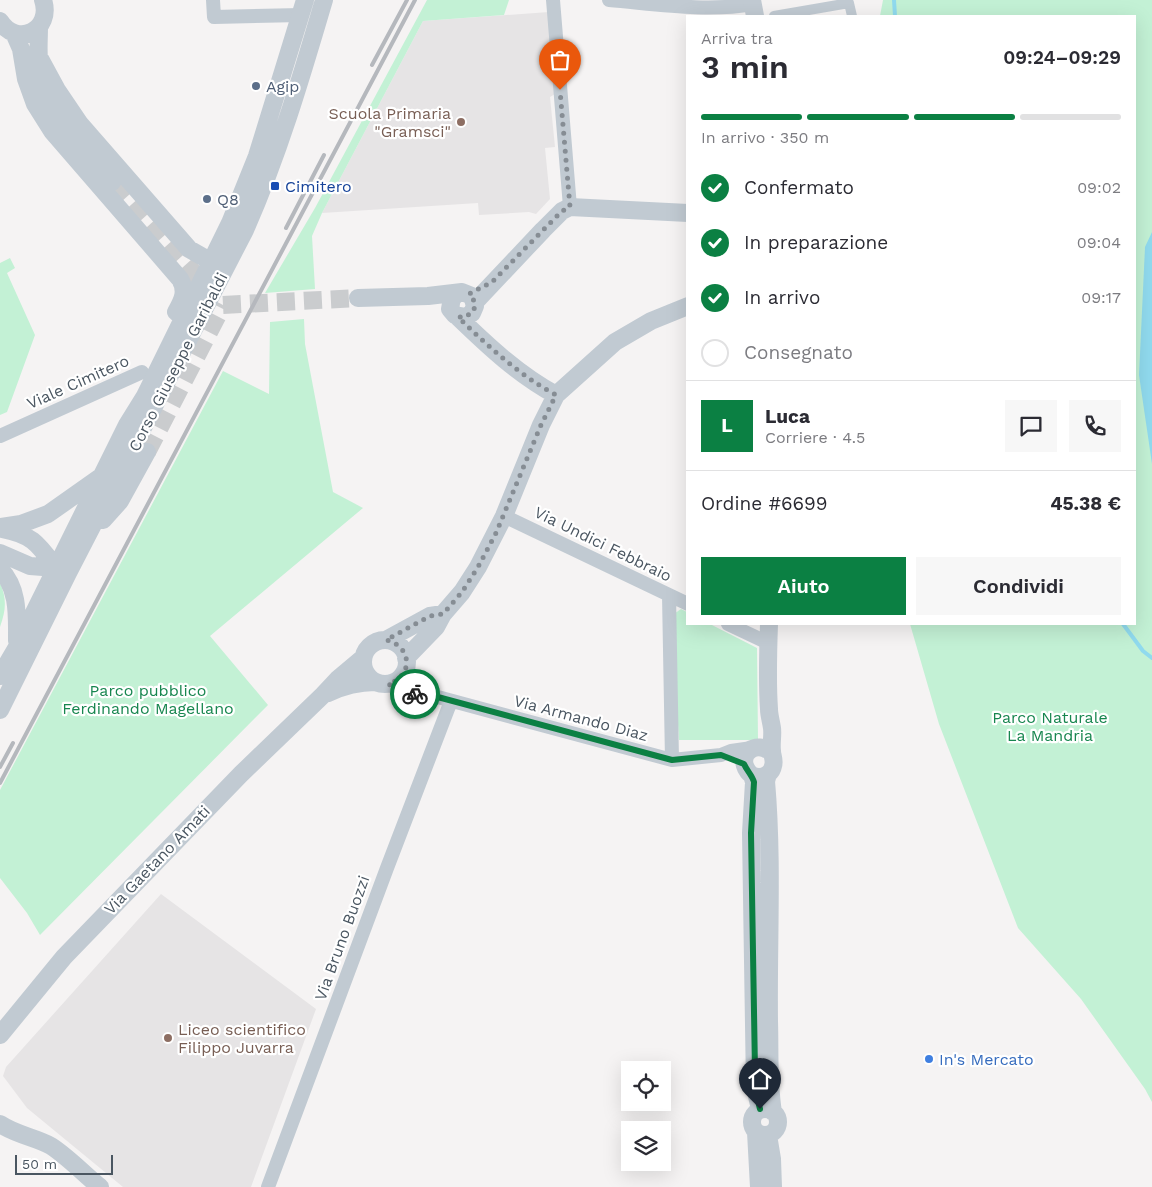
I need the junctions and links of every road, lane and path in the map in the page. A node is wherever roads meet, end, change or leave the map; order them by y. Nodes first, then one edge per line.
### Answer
1 (42, 0) edge
2 (213, 0) edge
3 (324, 0) edge
4 (552, 0) edge
5 (609, 0) edge
6 (303, 7) edge
7 (754, 7) edge
8 (780, 15) edge
9 (852, 15) edge
10 (40, 26) junction
11 (4, 27) edge
12 (38, 55) junction
13 (114, 184) tunnel mouth
14 (570, 207) junction
15 (686, 213) edge
16 (210, 262) junction
17 (358, 298) tunnel mouth
18 (464, 304) junction
19 (686, 307) edge
20 (142, 372) junction
21 (556, 395) junction
22 (145, 396) junction
23 (0, 436) edge
24 (147, 452) tunnel mouth
25 (102, 476) junction
26 (504, 516) junction
27 (0, 528) edge
28 (87, 537) junction
29 (0, 553) edge
30 (0, 569) edge
31 (62, 570) junction
32 (669, 595) junction
33 (686, 603) edge
34 (443, 614) junction
35 (730, 625) edge
36 (769, 625) edge
37 (386, 640) junction
38 (768, 643) junction
39 (17, 647) junction
40 (363, 658) junction
41 (405, 666) junction
42 (0, 676) edge
43 (382, 683) junction
44 (323, 695) junction
45 (434, 696) junction
46 (451, 701) junction
47 (0, 710) edge
48 (761, 749) junction
49 (721, 755) junction
50 (672, 760) junction
51 (754, 771) junction
52 (0, 1035) edge
53 (0, 1124) edge
54 (762, 1134) junction
55 (20, 1135) junction
56 (0, 1138) edge
57 (100, 1187) edge
58 (268, 1187) edge
59 (759, 1187) edge
60 (773, 1187) edge

1 - 10 street
2 - 6 street
3 - 28 street, Corso Giuseppe Garibaldi
4 - 14 street
5 - 7 street
6 - 16 street, Corso Giuseppe Garibaldi
8 - 9 street
10 - 11 street
10 - 12 street
11 - 20 street
12 - 13 street
12 - 16 street
14 - 15 street
14 - 18 street
16 - 22 street, Corso Giuseppe Garibaldi
17 - 18 street
18 - 21 street
19 - 21 street
20 - 22 street
20 - 23 street, Viale Cimitero
21 - 26 street
22 - 25 street, Corso Giuseppe Garibaldi
24 - 28 street
25 - 27 street
25 - 31 street, Corso Giuseppe Garibaldi
26 - 32 street, Via Undici Febbraio
26 - 34 street
27 - 31 street
28 - 31 street, Corso Giuseppe Garibaldi
29 - 31 street
30 - 39 street
31 - 39 street, Corso Giuseppe Garibaldi
31 - 47 street, Corso Giuseppe Garibaldi
32 - 33 street, Via Undici Febbraio
32 - 50 street
34 - 37 street
34 - 41 street
35 - 38 street
36 - 38 street
37 - 40 street
37 - 41 street
38 - 48 street
39 - 42 street, Corso Giuseppe Garibaldi
40 - 43 street
40 - 44 street, Via Gaetano Amati
41 - 43 street
41 - 45 street, Via Armando Diaz
43 - 44 street, Via Gaetano Amati
43 - 45 street, Via Armando Diaz
44 - 52 street, Via Gaetano Amati
45 - 46 street, Via Armando Diaz
46 - 50 street, Via Armando Diaz
46 - 58 street, Via Bruno Buozzi
48 - 49 street, Via Armando Diaz
48 - 51 street
48 - 51 street
49 - 50 street, Via Armando Diaz
49 - 51 street, Via Armando Diaz
51 - 54 street
53 - 55 street
54 - 59 street
54 - 60 street
55 - 56 street
55 - 57 street

